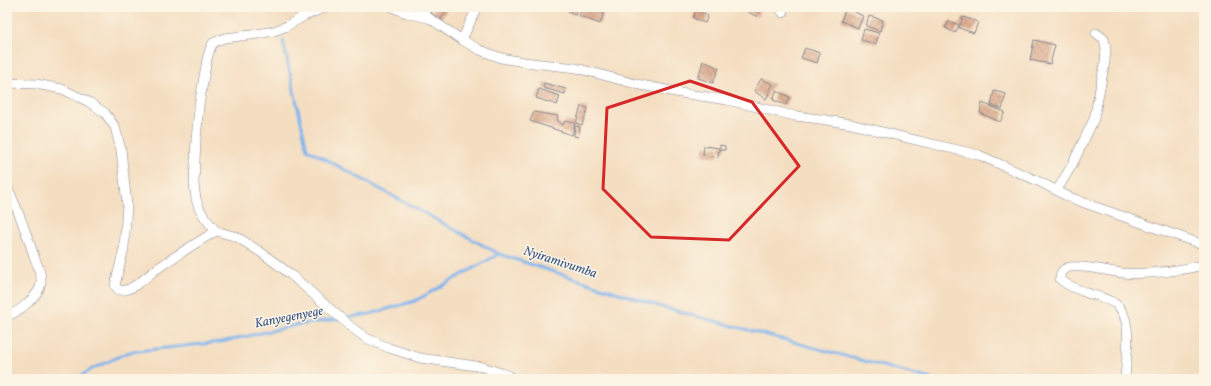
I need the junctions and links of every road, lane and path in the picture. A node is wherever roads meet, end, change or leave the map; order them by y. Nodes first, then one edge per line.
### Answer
1 (326, 7) edge
2 (392, 7) edge
3 (416, 7) edge
4 (477, 7) edge
5 (429, 18) junction
6 (1096, 33) dead end
7 (462, 40) junction
8 (7, 83) edge
9 (7, 186) edge
10 (1057, 190) junction
11 (216, 231) junction
12 (1204, 245) edge
13 (1204, 265) edge
14 (7, 316) edge
15 (515, 379) edge
16 (1125, 379) edge

1 - 11 street
2 - 5 street
3 - 5 street
4 - 7 street
5 - 7 street
6 - 10 street
7 - 10 street
8 - 11 street
9 - 14 street
10 - 12 street
11 - 15 street
13 - 16 street

